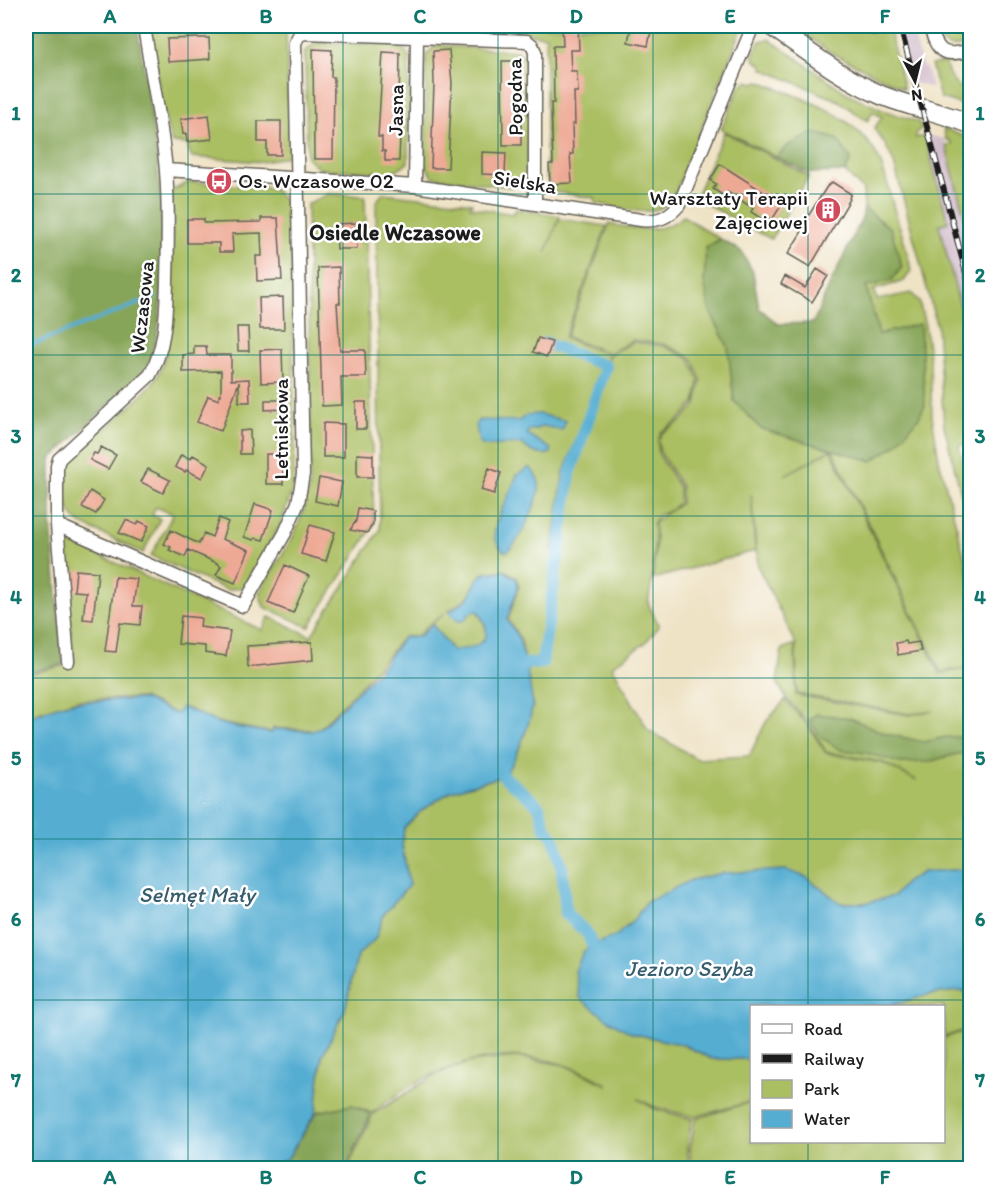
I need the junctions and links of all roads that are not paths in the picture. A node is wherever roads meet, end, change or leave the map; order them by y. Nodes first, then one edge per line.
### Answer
1 (144, 26) edge
2 (753, 26) edge
3 (771, 26) edge
4 (930, 26) edge
5 (298, 36) joint
6 (417, 36) junction
7 (970, 50) edge
8 (970, 124) edge
9 (166, 170) junction
10 (298, 179) junction
11 (415, 186) junction
12 (536, 204) junction
13 (57, 525) junction
14 (68, 661) dead end

1 - 9 street, Wczasowa
2 - 12 street, Sielska
3 - 8 street
4 - 7 street
5 - 6 street, Pogodna
5 - 10 street, Letniskowa
6 - 11 street, Jasna
6 - 12 street, Pogodna
9 - 10 street, Sielska
9 - 13 street, Wczasowa
10 - 11 street, Sielska
10 - 13 street, Letniskowa
11 - 12 street, Sielska
13 - 14 street, Wczasowa

